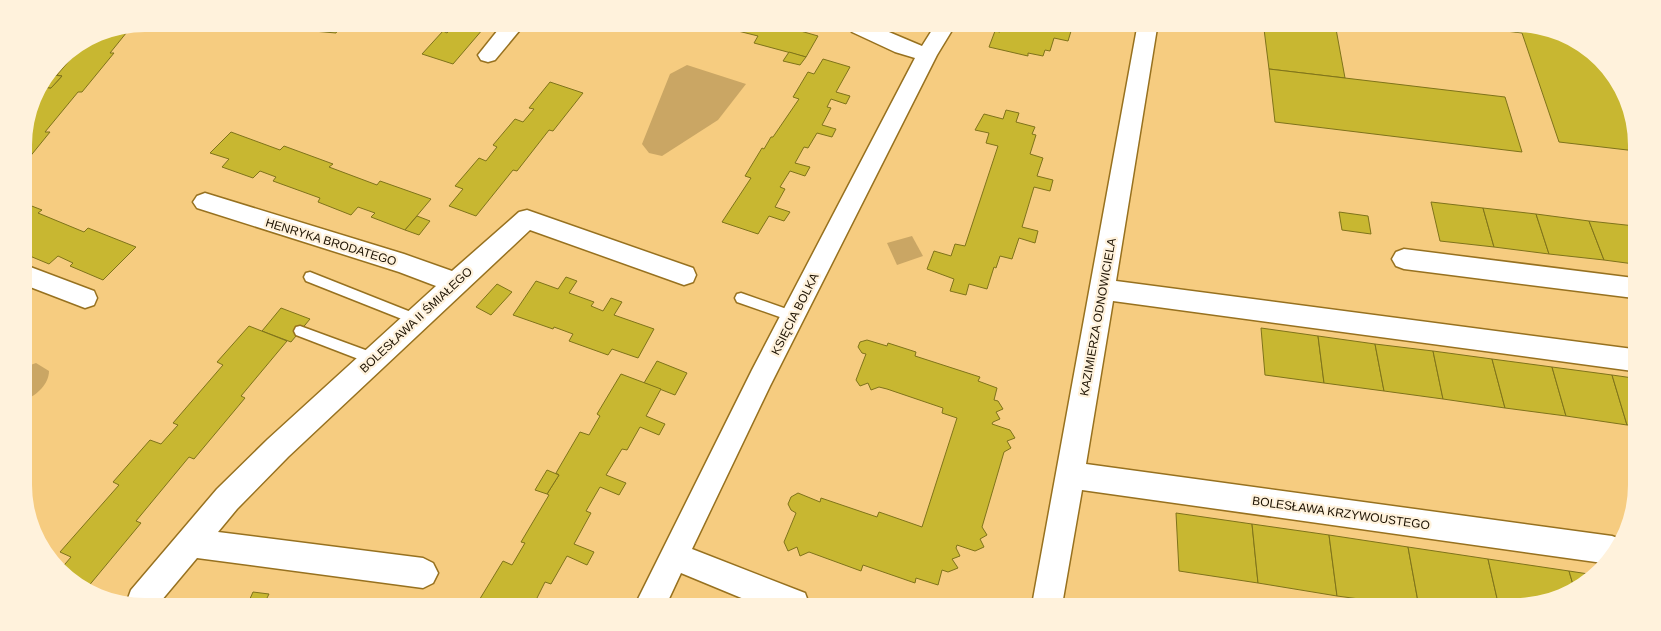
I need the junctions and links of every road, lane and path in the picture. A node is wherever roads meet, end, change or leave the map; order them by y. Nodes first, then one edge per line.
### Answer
1 (871, 32) edge
2 (941, 32) edge
3 (1146, 32) edge
4 (507, 33) edge
5 (488, 55) dead end
6 (927, 55) junction
7 (206, 202) dead end
8 (1404, 259) dead end
9 (684, 275) dead end
10 (310, 277) dead end
11 (33, 278) edge
12 (456, 283) junction
13 (1628, 287) edge
14 (1102, 289) junction
15 (85, 298) dead end
16 (741, 298) dead end
17 (794, 317) junction
18 (417, 320) junction
19 (300, 331) dead end
20 (374, 359) junction
21 (1628, 359) edge
22 (1069, 475) junction
23 (192, 543) junction
24 (1608, 549) edge
25 (674, 556) junction
26 (424, 573) dead end
27 (145, 598) edge
28 (653, 598) edge
29 (779, 598) edge
30 (1047, 598) edge

1 - 6 street
2 - 6 street, KSIĘCIA BOLKA
3 - 14 street, KAZIMIERZA ODNOWICIELA
4 - 5 street
6 - 17 street, KSIĘCIA BOLKA
7 - 12 street, HENRYKA BRODATEGO
8 - 13 street
9 - 12 street, BOLESŁAWA II ŚMIAŁEGO
10 - 18 lane
11 - 15 street
12 - 18 street, BOLESŁAWA II ŚMIAŁEGO
14 - 21 street
14 - 22 street, KAZIMIERZA ODNOWICIELA
16 - 17 lane
17 - 25 street, KSIĘCIA BOLKA
18 - 20 street, BOLESŁAWA II ŚMIAŁEGO
19 - 20 lane
20 - 23 street, BOLESŁAWA II ŚMIAŁEGO
22 - 24 street, BOLESŁAWA KRZYWOUSTEGO
22 - 30 street, KAZIMIERZA ODNOWICIELA
23 - 26 street
23 - 27 street, BOLESŁAWA II ŚMIAŁEGO
25 - 28 street, KSIĘCIA BOLKA
25 - 29 street

